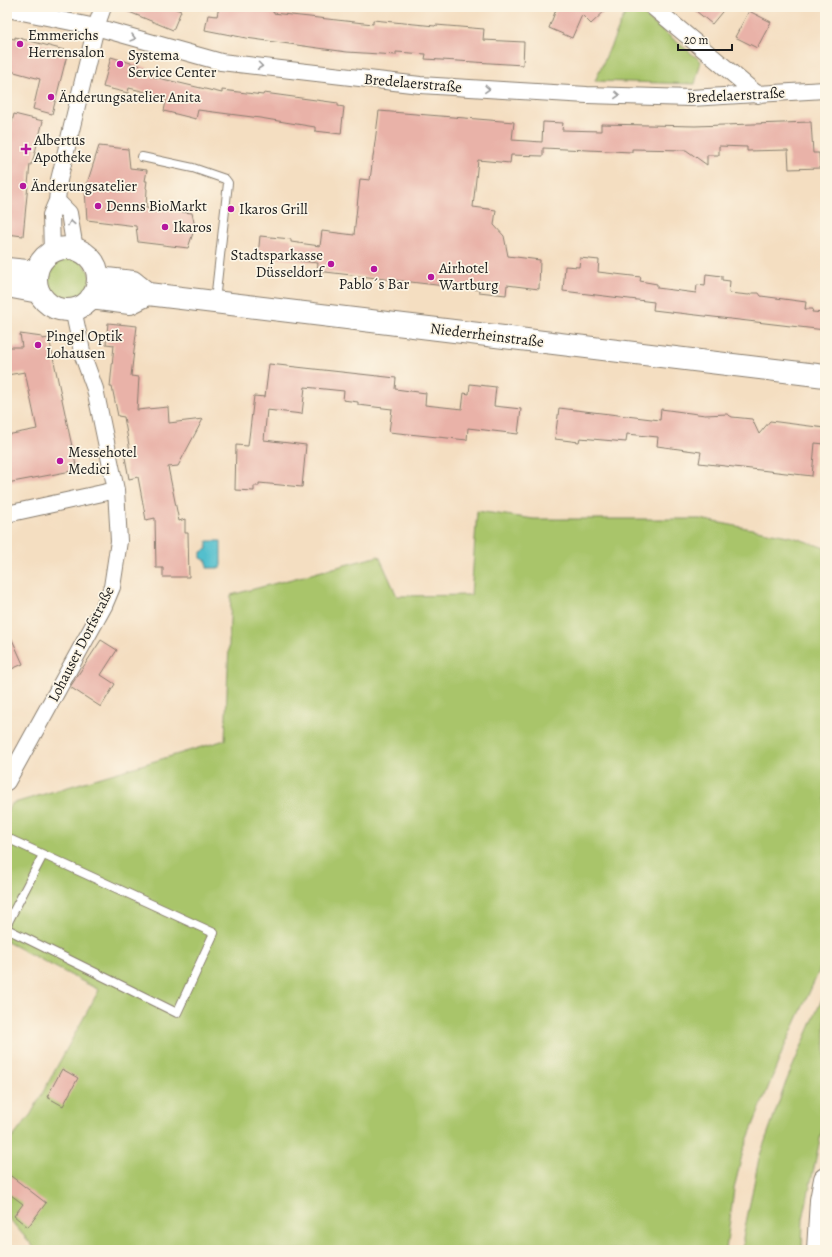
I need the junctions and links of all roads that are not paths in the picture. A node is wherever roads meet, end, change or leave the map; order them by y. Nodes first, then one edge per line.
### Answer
1 (103, 7) edge
2 (653, 7) edge
3 (7, 9) edge
4 (96, 27) junction
5 (825, 90) edge
6 (758, 95) junction
7 (142, 158) dead end
8 (57, 201) junction
9 (75, 249) junction
10 (52, 252) junction
11 (7, 270) edge
12 (38, 282) junction
13 (7, 286) edge
14 (94, 288) junction
15 (215, 303) junction
16 (73, 309) junction
17 (825, 376) edge
18 (116, 490) junction
19 (7, 514) edge
20 (7, 782) edge
21 (7, 838) edge
22 (43, 855) junction
23 (7, 924) edge
24 (7, 929) edge
25 (825, 1180) edge
26 (818, 1250) edge

1 - 4 street
2 - 6 street
3 - 4 street, Bredelaerstraße
4 -> 6 street, Bredelaerstraße
4 - 8 street
5 - 6 street, Bredelaerstraße
7 - 15 lane
9 -> 8 street
8 - 10 street
9 - 10 street
9 - 14 street
10 - 12 street
11 - 12 street
12 - 13 street
12 - 16 street
14 - 15 street, Niederrheinstraße
14 - 16 street
15 - 17 street, Niederrheinstraße
16 - 18 street, Lohauser Dorfstraße
18 - 19 street
18 - 20 street, Lohauser Dorfstraße
21 - 22 lane
22 - 23 lane
22 - 24 lane
25 - 26 street

